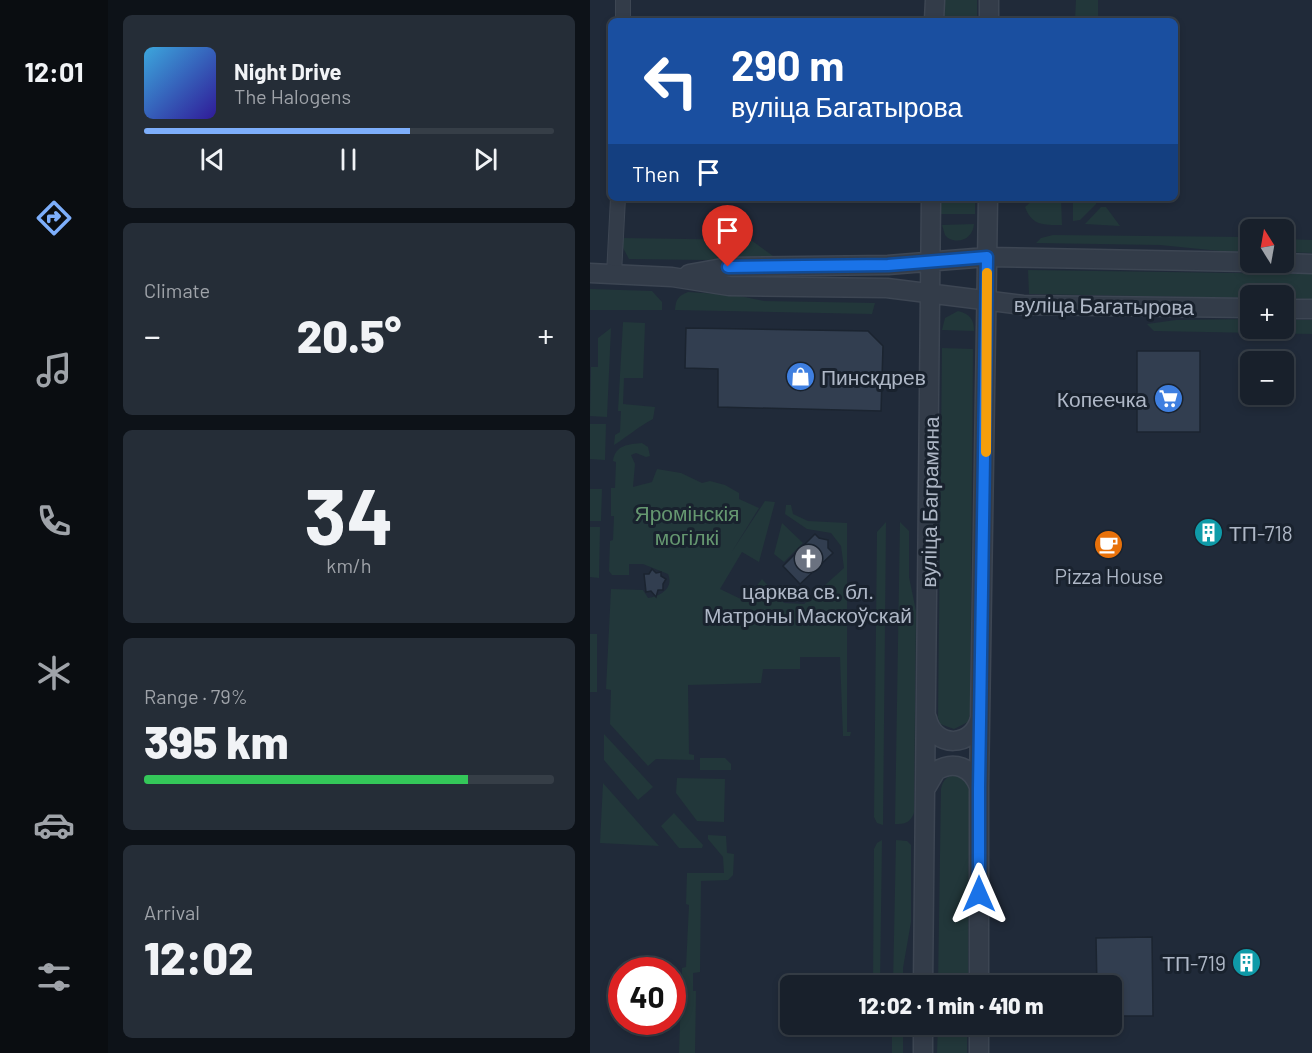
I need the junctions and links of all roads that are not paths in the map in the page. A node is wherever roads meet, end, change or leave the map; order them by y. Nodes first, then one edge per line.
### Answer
1 (623, 0) edge
2 (935, 0) edge
3 (989, 0) edge
4 (623, 18) edge
5 (934, 18) edge
6 (989, 18) edge
7 (618, 201) edge
8 (931, 201) edge
9 (988, 201) edge
10 (987, 257) junction
11 (930, 260) junction
12 (1240, 262) edge
13 (1294, 263) edge
14 (1313, 264) edge
15 (590, 273) edge
16 (614, 274) junction
17 (672, 277) junction
18 (930, 293) junction
19 (987, 301) junction
20 (1240, 308) edge
21 (1294, 309) edge
22 (1313, 309) edge
23 (980, 712) junction
24 (927, 714) junction
25 (926, 788) junction
26 (979, 788) junction
27 (923, 975) edge
28 (979, 975) edge
29 (923, 1035) edge
30 (979, 1035) edge
31 (923, 1053) edge
32 (979, 1053) edge

1 - 4 street
2 - 5 street
3 - 6 street
7 - 16 street
8 - 11 street, вуліца Баграмяна
9 - 10 street
10 - 11 street, вуліца Багатырова
10 - 12 street, вуліца Багатырова
10 - 19 street
11 - 17 street, вуліца Багатырова
11 - 18 street, вуліца Баграмяна
13 - 14 street, вуліца Багатырова
15 - 16 street, вуліца Багатырова
16 - 17 street, вуліца Багатырова
17 - 18 street, вуліца Багатырова
18 - 19 street, вуліца Багатырова
18 - 24 street, вуліца Баграмяна
19 - 20 street, вуліца Багатырова
19 - 23 street
21 - 22 street
23 - 24 street
23 - 26 street
24 - 25 street, вуліца Баграмяна
25 - 26 street
25 - 27 street, вуліца Баграмяна
26 - 28 street
29 - 31 street
30 - 32 street

